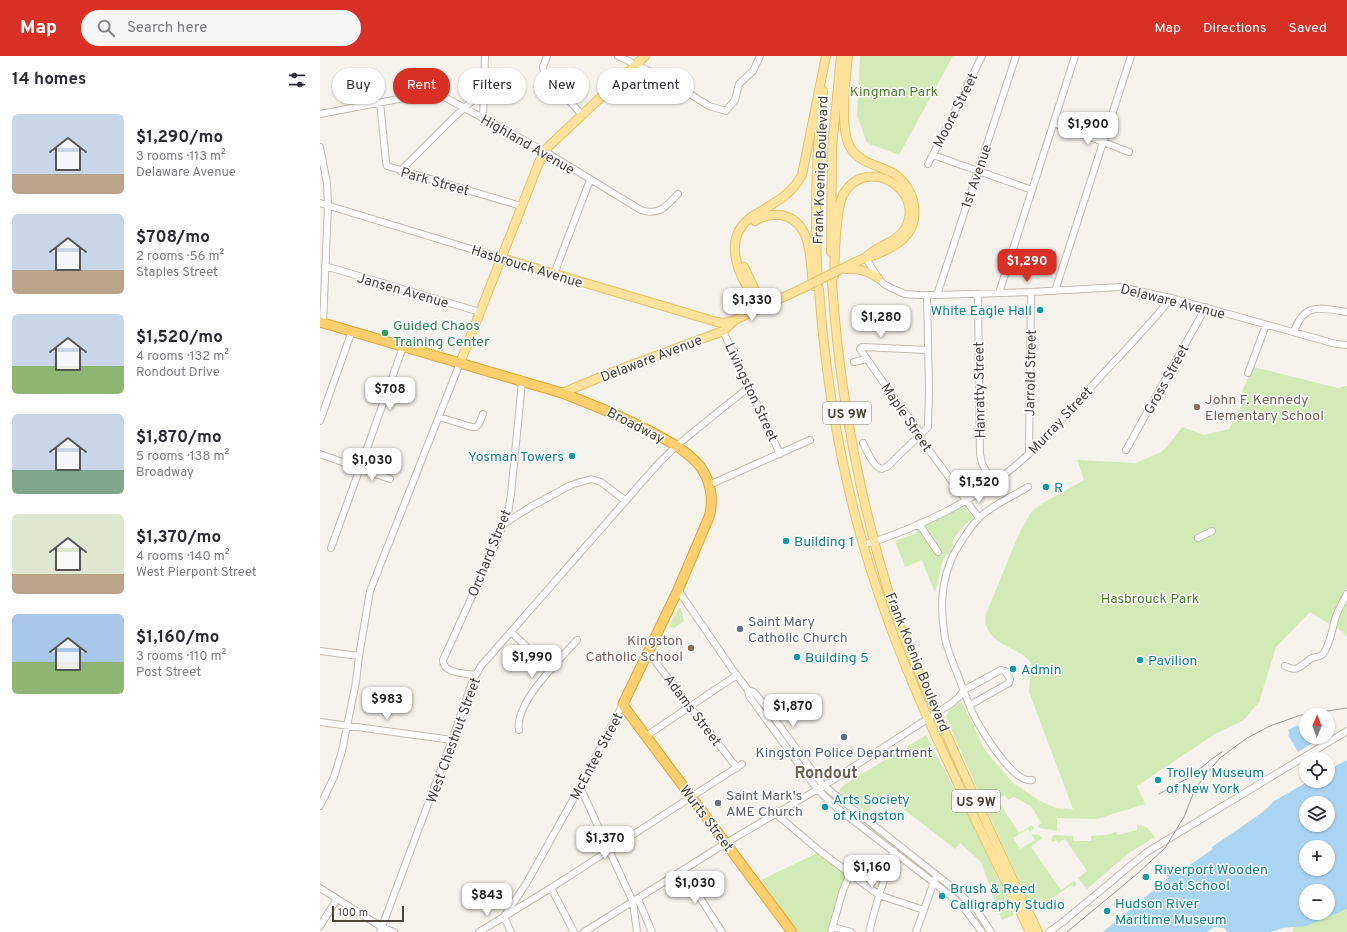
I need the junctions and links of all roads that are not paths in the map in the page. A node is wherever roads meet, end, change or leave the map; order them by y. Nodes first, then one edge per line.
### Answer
1 (485, 56) edge
2 (547, 56) edge
3 (618, 56) edge
4 (645, 56) edge
5 (760, 56) edge
6 (827, 56) edge
7 (841, 56) edge
8 (848, 56) edge
9 (982, 56) edge
10 (1016, 56) edge
11 (1075, 56) edge
12 (1132, 56) edge
13 (636, 65) junction
14 (485, 68) edge
15 (385, 101) edge
16 (370, 104) edge
17 (380, 104) edge
18 (468, 104) edge
19 (484, 104) edge
20 (464, 108) junction
21 (320, 114) edge
22 (582, 115) junction
23 (483, 118) junction
24 (1054, 123) junction
25 (1103, 142) junction
26 (320, 147) edge
27 (544, 151) junction
28 (1130, 152) dead end
29 (933, 155) junction
30 (928, 164) dead end
31 (400, 171) junction
32 (978, 171) junction
33 (590, 180) junction
34 (1032, 190) junction
35 (678, 194) dead end
36 (320, 203) edge
37 (328, 206) junction
38 (521, 206) junction
39 (502, 258) junction
40 (866, 258) junction
41 (326, 266) junction
42 (841, 269) junction
43 (554, 274) junction
44 (878, 278) junction
45 (833, 282) junction
46 (816, 287) junction
47 (1055, 291) junction
48 (1031, 292) junction
49 (999, 293) junction
50 (978, 294) junction
51 (936, 295) junction
52 (927, 296) junction
53 (1171, 298) junction
54 (760, 307) junction
55 (1206, 307) junction
56 (480, 312) junction
57 (1347, 312) edge
58 (735, 320) junction
59 (322, 322) edge
60 (1266, 325) junction
61 (352, 331) junction
62 (723, 331) junction
63 (1294, 332) junction
64 (1347, 345) edge
65 (403, 347) junction
66 (928, 350) junction
67 (866, 359) junction
68 (854, 362) dead end
69 (460, 363) junction
70 (1248, 373) dead end
71 (522, 382) junction
72 (749, 387) junction
73 (562, 393) junction
74 (483, 414) dead end
75 (439, 417) junction
76 (320, 421) edge
77 (920, 436) junction
78 (810, 440) dead end
79 (863, 443) dead end
80 (676, 446) junction
81 (1126, 450) dead end
82 (1029, 453) junction
83 (320, 454) edge
84 (780, 454) junction
85 (360, 468) junction
86 (390, 478) dead end
87 (992, 483) junction
88 (709, 485) junction
89 (1028, 487) dead end
90 (965, 500) junction
91 (626, 501) junction
92 (978, 518) junction
93 (505, 523) junction
94 (919, 524) junction
95 (1212, 531) dead end
96 (1198, 538) dead end
97 (874, 542) junction
98 (863, 545) junction
99 (331, 548) dead end
100 (938, 552) dead end
101 (678, 590) junction
102 (1347, 594) edge
103 (511, 632) junction
104 (577, 640) dead end
105 (320, 651) edge
106 (648, 652) junction
107 (359, 656) junction
108 (1285, 666) dead end
109 (552, 670) junction
110 (475, 675) junction
111 (737, 676) junction
112 (748, 690) junction
113 (964, 690) junction
114 (623, 704) junction
115 (970, 705) junction
116 (690, 706) junction
117 (937, 713) junction
118 (928, 719) junction
119 (320, 722) edge
120 (348, 725) junction
121 (519, 730) dead end
122 (1347, 730) edge
123 (646, 736) junction
124 (452, 740) junction
125 (1032, 780) dead end
126 (580, 786) junction
127 (824, 786) junction
128 (817, 789) junction
129 (692, 797) junction
130 (320, 804) edge
131 (776, 814) junction
132 (726, 843) junction
133 (610, 850) junction
134 (894, 851) junction
135 (683, 871) junction
136 (850, 874) junction
137 (938, 875) junction
138 (934, 882) junction
139 (320, 888) edge
140 (551, 888) junction
141 (1014, 889) junction
142 (879, 895) junction
143 (337, 899) junction
144 (635, 901) junction
145 (924, 910) junction
146 (504, 917) junction
147 (320, 926) edge
148 (832, 929) edge
149 (382, 930) edge
150 (394, 932) edge
151 (479, 932) edge
152 (511, 932) edge
153 (574, 932) edge
154 (584, 932) edge
155 (637, 932) edge
156 (652, 932) edge
157 (722, 932) edge
158 (792, 932) edge
159 (851, 932) edge
160 (869, 932) edge
161 (916, 932) edge
162 (982, 932) edge
163 (991, 932) edge
164 (1030, 932) edge
165 (1038, 932) edge
166 (1049, 932) edge

1 - 14 street
2 - 22 street
3 - 13 street
4 - 13 main road
5 - 13 street
6 - 46 main road, Frank Koenig Boulevard / US 9W
6 - 54 main road
7 - 45 main road, Frank Koenig Boulevard / US 9W
8 - 40 main road
9 - 29 street, Moore Street
10 - 32 street, 1st Avenue
11 - 24 street
12 - 25 street
13 - 22 main road
15 - 20 street, Highland Avenue
16 - 21 street, Highland Avenue
17 - 31 street, Park Street
18 - 20 street
19 - 23 street
20 - 23 street, Highland Avenue
20 - 31 street
22 - 27 main road
23 - 27 street, Highland Avenue
24 - 25 street
24 - 34 street
25 - 28 street
25 - 47 street
26 - 37 street
27 - 33 street, Highland Avenue
27 - 38 main road
29 - 30 street, Moore Street
29 - 32 street
31 - 38 street, Park Street
32 - 34 street
32 - 51 street, 1st Avenue
33 - 35 street, Highland Avenue
33 - 43 street
34 - 49 street
36 - 37 street, Hasbrouck Avenue
37 - 39 street, Hasbrouck Avenue
37 - 41 street
38 - 39 main road
39 - 43 main road, Hasbrouck Avenue
39 - 56 main road
40 - 42 main road, Delaware Avenue
40 - 44 street, Delaware Avenue
40 - 45 main road
41 - 56 street, Jansen Avenue
41 - 59 street
42 - 44 main road
42 - 54 main road, Delaware Avenue, bridge
43 - 58 main road, Hasbrouck Avenue
44 - 52 street, Delaware Avenue
45 - 97 main road, Frank Koenig Boulevard / US 9W
46 - 54 main road
46 - 98 main road, Frank Koenig Boulevard / US 9W
47 - 48 street, Delaware Avenue
47 - 53 street, Delaware Avenue
48 - 49 street, Delaware Avenue
48 - 82 street, Jarrold Street
49 - 50 street, Delaware Avenue
50 - 51 street, Delaware Avenue
50 - 87 street, Hanratty Street
51 - 52 street, Delaware Avenue
52 - 66 street
53 - 55 street, Delaware Avenue
53 - 82 street, Murray Street
54 - 58 main road, Delaware Avenue
55 - 60 street, Delaware Avenue
55 - 81 street, Gross Street
56 - 69 main road
57 - 63 street
58 - 62 main road, Delaware Avenue
59 - 61 highway, Broadway
60 - 63 street, Delaware Avenue
60 - 70 street
61 - 65 highway, Broadway
61 - 76 street
62 - 72 street, Livingston Street
62 - 73 main road, Delaware Avenue
63 - 64 street, Delaware Avenue
65 - 69 highway, Broadway
65 - 85 street
66 - 67 street, Maple Street
66 - 77 street
67 - 68 street
67 - 77 street, Maple Street
69 - 71 highway, Broadway
69 - 75 street
71 - 73 highway, Broadway
71 - 93 street, Orchard Street
72 - 80 street, West Chestnut Street
72 - 84 street, Livingston Street
73 - 80 highway, Broadway
74 - 75 street
75 - 107 street
77 - 79 street
77 - 90 street, Maple Street
78 - 84 street
80 - 88 highway, Broadway
80 - 91 street, West Chestnut Street
82 - 87 street, Murray Street
83 - 85 street
84 - 88 street
85 - 86 street
85 - 99 street
87 - 90 street, Murray Street
88 - 101 highway, Broadway
89 - 92 street
90 - 92 street, Maple Street
90 - 94 street, Murray Street
91 - 93 street
91 - 103 street, West Chestnut Street
92 - 113 street
93 - 110 street, Orchard Street
94 - 97 street, Murray Street
94 - 100 street
95 - 96 street
97 - 98 street, Murray Street
97 - 117 main road, Frank Koenig Boulevard / US 9W
98 - 118 main road, Frank Koenig Boulevard / US 9W
101 - 106 highway, McEntee Street
101 - 111 street
102 - 108 street
103 - 109 street
103 - 110 street, West Chestnut Street
104 - 109 street
105 - 107 street
106 - 114 highway, McEntee Street
106 - 116 street, Adams Street
107 - 120 street
109 - 121 street
110 - 124 street, West Chestnut Street
111 - 112 street
111 - 116 street
112 - 127 street
112 - 128 street
113 - 115 street
113 - 115 street
113 - 117 street
114 - 123 highway, Wurts Street
114 - 126 street, McEntee Street
115 - 125 street
116 - 123 street
116 - 129 street, Adams Street
117 - 118 street
117 - 141 main road, Frank Koenig Boulevard / US 9W
118 - 127 street
118 - 141 main road, Frank Koenig Boulevard / US 9W
119 - 120 street
120 - 124 street
120 - 130 street
122 - 166 street
123 - 129 highway, Wurts Street
124 - 149 street, West Chestnut Street
126 - 133 street
126 - 146 street, McEntee Street
127 - 128 street
127 - 137 street
128 - 131 street
128 - 134 street
129 - 132 highway, Wurts Street
129 - 133 street
131 - 132 street
131 - 136 street
132 - 135 street
132 - 158 highway, Wurts Street
133 - 140 street
133 - 144 street
134 - 138 street
134 - 142 street
135 - 144 street
135 - 157 street
136 - 142 street
136 - 148 street
137 - 138 street
137 - 163 street
138 - 145 street
138 - 162 street
139 - 143 street
140 - 146 street
140 - 153 street
141 - 164 main road, Frank Koenig Boulevard / US 9W
141 - 165 main road, Frank Koenig Boulevard / US 9W
142 - 145 street
142 - 160 street
143 - 147 street
143 - 149 street
144 - 154 street
144 - 155 street
144 - 156 street
145 - 161 street
146 - 151 street
146 - 152 street
148 - 159 street
149 - 150 street

